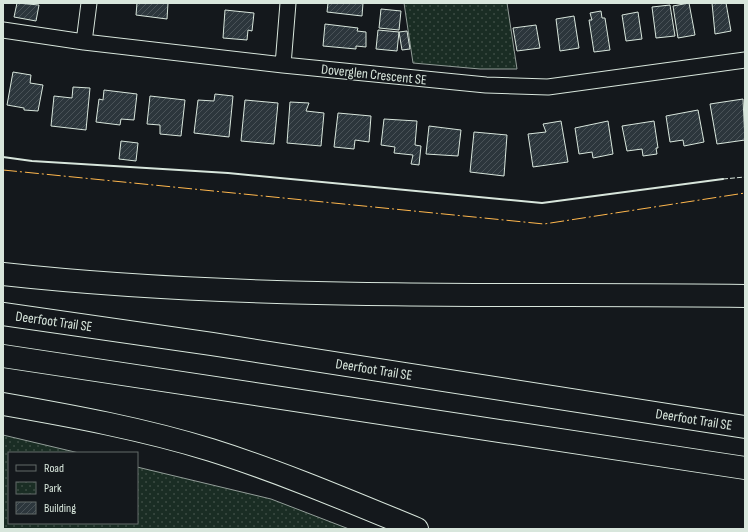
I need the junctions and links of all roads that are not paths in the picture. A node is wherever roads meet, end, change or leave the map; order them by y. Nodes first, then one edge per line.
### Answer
1 (89, 3) edge
2 (288, 3) edge
3 (3, 30) edge
4 (84, 42) junction
5 (745, 60) edge
6 (283, 65) junction
7 (3, 274) edge
8 (745, 296) edge
9 (3, 314) edge
10 (3, 356) edge
11 (3, 404) edge
12 (745, 427) edge
13 (745, 468) edge
14 (417, 529) edge

1 - 4 street
2 - 6 street
3 - 4 street, Doverglen Crescent SE
4 - 6 street, Doverglen Crescent SE
5 - 6 street, Doverglen Crescent SE
7 - 8 highway
9 - 12 highway, Deerfoot Trail SE
10 - 13 highway
11 - 14 highway

